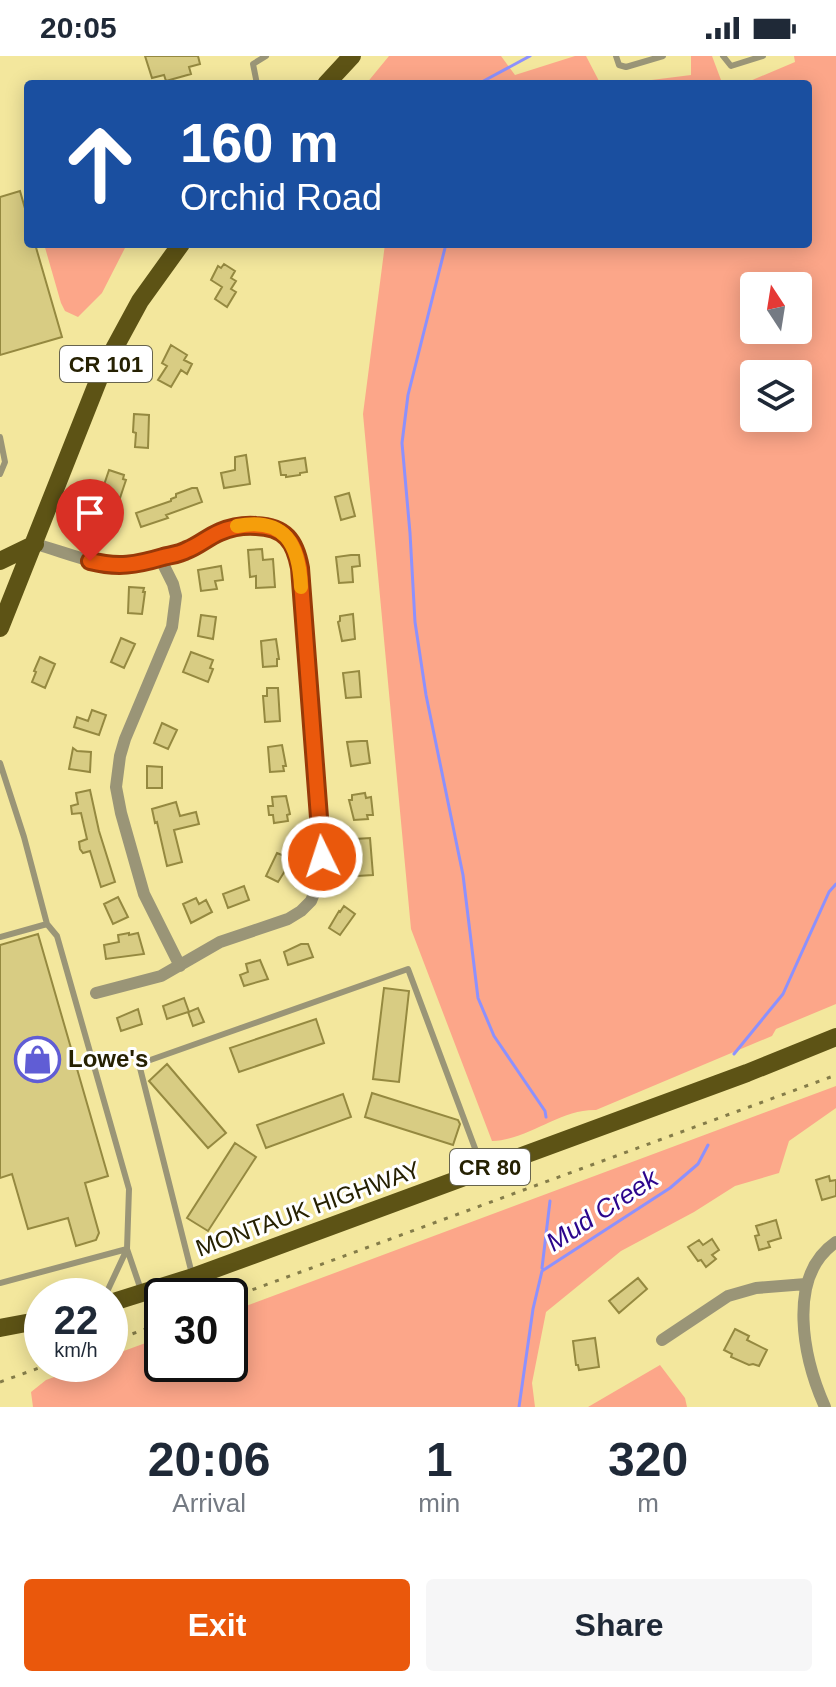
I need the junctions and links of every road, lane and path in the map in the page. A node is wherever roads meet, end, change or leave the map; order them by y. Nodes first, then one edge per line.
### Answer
1 (266, 56) edge
2 (352, 56) edge
3 (616, 56) edge
4 (663, 56) edge
5 (723, 56) edge
6 (763, 56) edge
7 (256, 80) edge
8 (330, 80) edge
9 (178, 248) edge
10 (0, 437) edge
11 (0, 474) edge
12 (35, 544) junction
13 (160, 558) junction
14 (0, 561) edge
15 (2, 618) edge
16 (0, 767) edge
17 (47, 924) junction
18 (0, 937) edge
19 (180, 966) junction
20 (96, 993) dead end
21 (836, 1037) edge
22 (484, 1170) junction
23 (836, 1242) edge
24 (127, 1249) junction
25 (193, 1277) junction
26 (113, 1278) edge
27 (0, 1283) edge
28 (806, 1284) junction
29 (143, 1293) junction
30 (128, 1298) edge
31 (24, 1323) edge
32 (0, 1328) edge
33 (662, 1340) dead end
34 (825, 1407) edge

1 - 7 lane
2 - 8 main road
3 - 4 lane
5 - 6 lane
9 - 12 main road, CR 101
10 - 11 lane
12 - 13 street
12 - 14 main road
12 - 15 main road, CR 101
13 - 19 street
13 - 19 street
16 - 17 lane
17 - 18 lane
17 - 24 lane
19 - 20 street
21 - 22 main road, MONTAUK HIGHWAY / CR 80
22 - 25 main road, MONTAUK HIGHWAY / CR 80
22 - 25 lane
23 - 28 street
24 - 26 lane
24 - 27 lane
24 - 29 lane
25 - 29 main road, MONTAUK HIGHWAY / CR 80
28 - 33 street
28 - 34 street
29 - 30 main road, MONTAUK HIGHWAY / CR 80
31 - 32 main road

